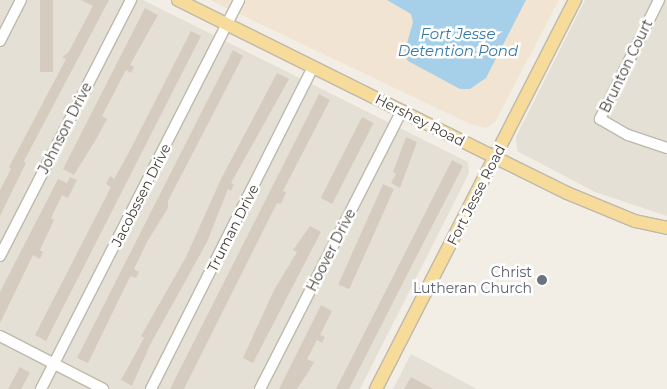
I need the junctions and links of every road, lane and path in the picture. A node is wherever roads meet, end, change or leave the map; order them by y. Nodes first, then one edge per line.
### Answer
1 (21, 0) edge
2 (131, 0) edge
3 (178, 0) edge
4 (239, 0) edge
5 (575, 0) edge
6 (659, 0) edge
7 (227, 24) junction
8 (0, 40) edge
9 (314, 67) junction
10 (402, 110) junction
11 (667, 148) edge
12 (496, 158) junction
13 (667, 228) edge
14 (0, 256) edge
15 (0, 336) edge
16 (54, 364) junction
17 (41, 389) edge
18 (103, 389) edge
19 (151, 389) edge
20 (260, 389) edge
21 (376, 389) edge

1 - 8 street
2 - 14 street, Johnson Drive
3 - 7 main road, Hershey Road
4 - 7 street, Jacobssen Drive
5 - 12 main road, Fort Jesse Road
6 - 11 street, Brunton Court
7 - 9 main road, Hershey Road
7 - 16 street, Jacobssen Drive
9 - 10 main road, Hershey Road
9 - 19 street, Truman Drive
10 - 12 main road, Hershey Road
10 - 20 street, Hoover Drive
12 - 13 main road, Hershey Road
12 - 21 main road, Fort Jesse Road
15 - 16 street
16 - 17 street, Jacobssen Drive
16 - 18 street

